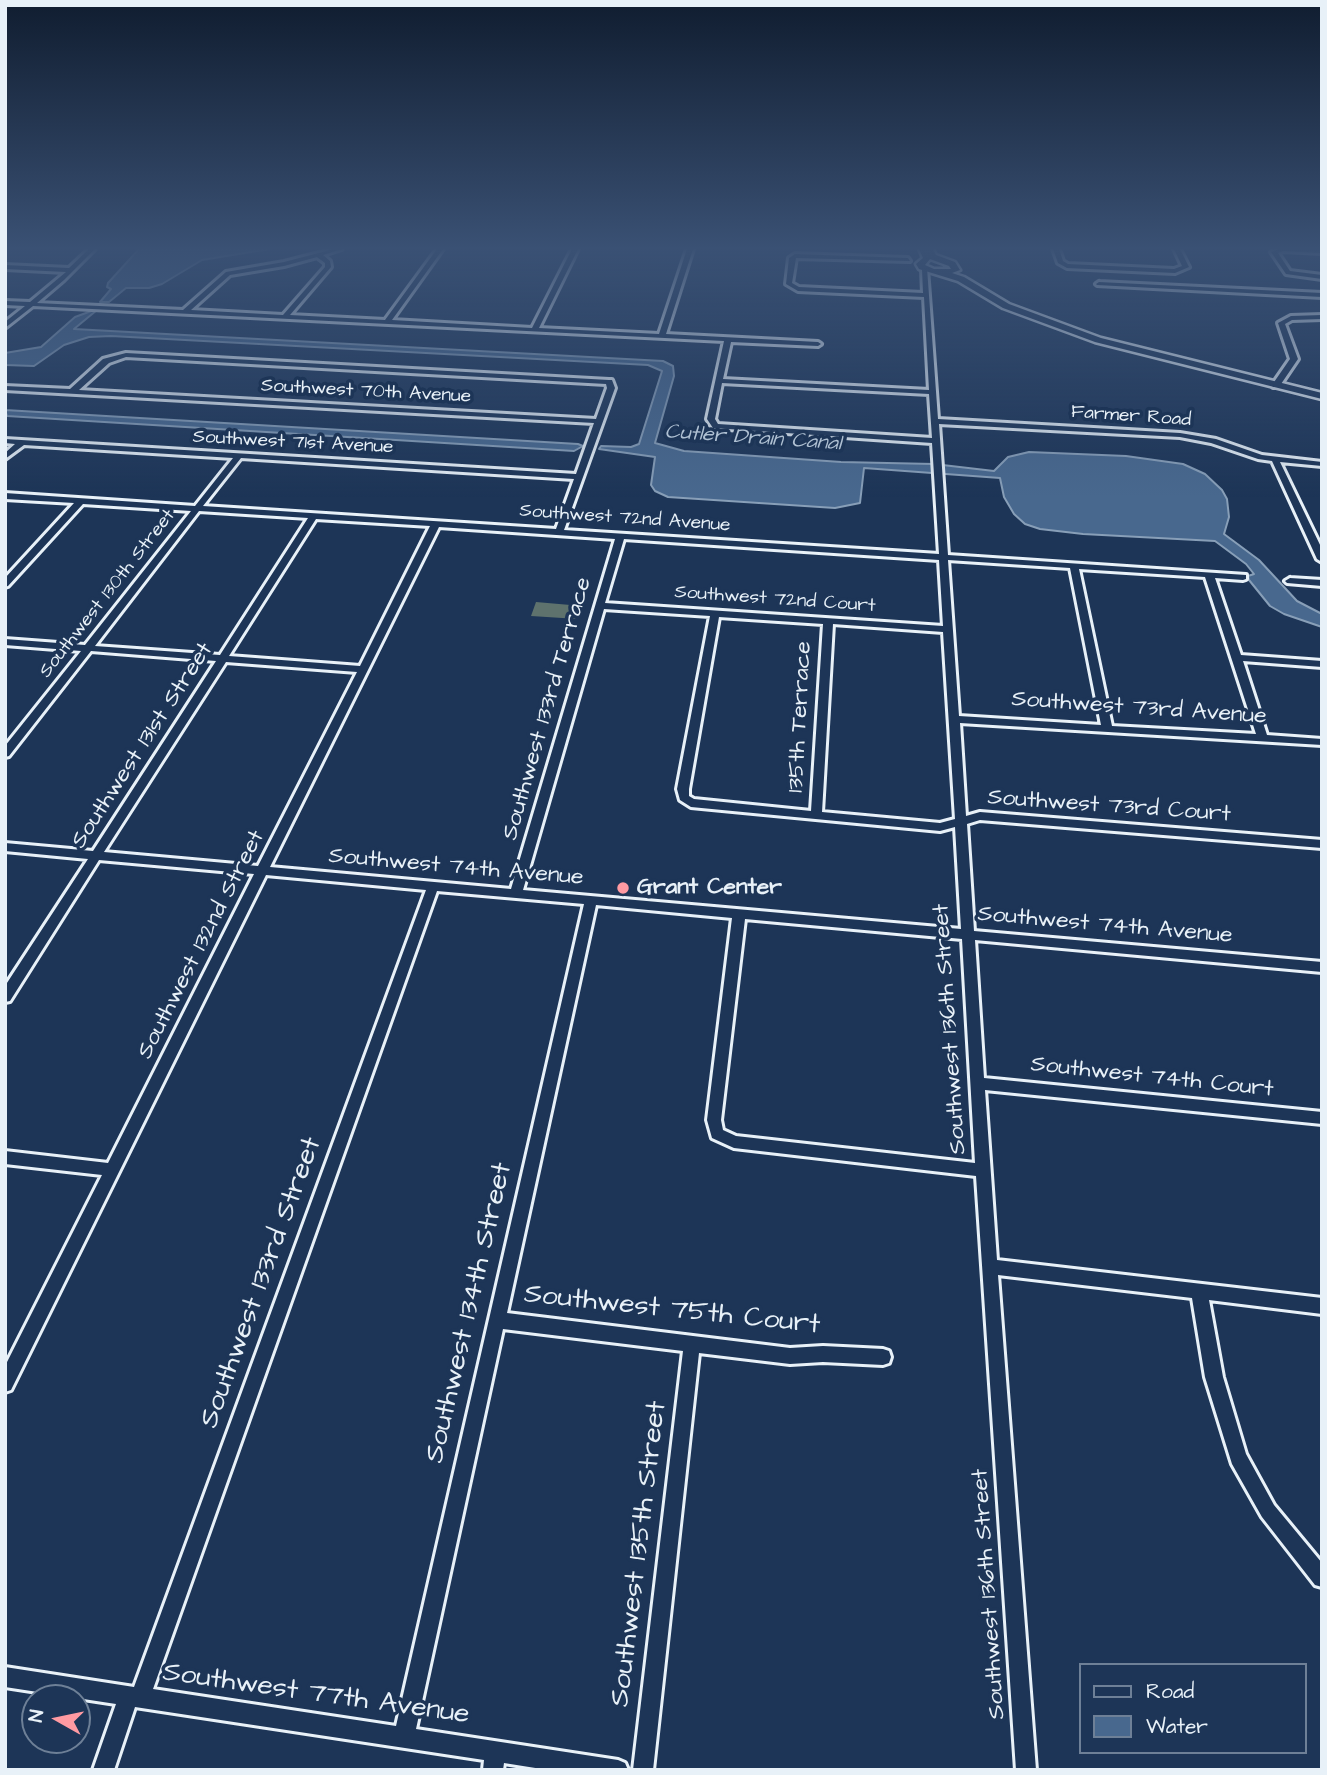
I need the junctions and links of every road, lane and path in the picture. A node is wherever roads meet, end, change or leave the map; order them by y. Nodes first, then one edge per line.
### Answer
1 (574, 332) edge
2 (663, 332) edge
3 (927, 332) edge
4 (1078, 332) edge
5 (1284, 332) edge
6 (662, 336) junction
7 (728, 339) junction
8 (818, 344) dead end
9 (719, 381) junction
10 (612, 384) joint
11 (1276, 386) junction
12 (5, 388) edge
13 (73, 391) junction
14 (931, 392) junction
15 (1322, 396) edge
16 (599, 421) junction
17 (934, 421) junction
18 (5, 441) edge
19 (935, 441) junction
20 (22, 442) junction
21 (590, 448) joint
22 (239, 455) junction
23 (5, 457) edge
24 (1275, 459) junction
25 (1322, 464) edge
26 (580, 477) junction
27 (5, 496) edge
28 (81, 501) junction
29 (197, 509) junction
30 (314, 516) junction
31 (436, 524) junction
32 (559, 532) junction
33 (620, 537) junction
34 (943, 557) junction
35 (1322, 559) edge
36 (1074, 566) junction
37 (1209, 575) junction
38 (1243, 577) dead end
39 (1290, 581) dead end
40 (1322, 583) edge
41 (5, 584) edge
42 (600, 606) junction
43 (715, 614) junction
44 (828, 621) junction
45 (948, 629) junction
46 (5, 642) edge
47 (88, 648) junction
48 (1236, 658) junction
49 (224, 659) junction
50 (1322, 664) edge
51 (364, 670) junction
52 (953, 719) junction
53 (1107, 728) junction
54 (1264, 738) junction
55 (1322, 742) edge
56 (5, 754) edge
57 (687, 800) joint
58 (816, 815) junction
59 (960, 822) junction
60 (1322, 844) edge
61 (5, 847) edge
62 (97, 856) junction
63 (263, 871) junction
64 (432, 886) junction
65 (516, 894) junction
66 (591, 901) junction
67 (739, 914) junction
68 (967, 935) junction
69 (1322, 967) edge
70 (5, 997) edge
71 (977, 1083) junction
72 (1322, 1118) edge
73 (5, 1157) edge
74 (113, 1170) junction
75 (983, 1170) junction
76 (989, 1267) junction
77 (1199, 1292) junction
78 (1322, 1307) edge
79 (497, 1320) junction
80 (692, 1344) junction
81 (883, 1357) dead end
82 (5, 1384) edge
83 (1322, 1578) edge
84 (5, 1677) edge
85 (135, 1697) junction
86 (404, 1736) junction
87 (495, 1760) edge
88 (103, 1770) edge
89 (618, 1770) edge
90 (643, 1770) edge
91 (1026, 1770) edge

1 - 6 street
2 - 6 street
3 - 14 street, Southwest 136th Street
4 - 11 main road
5 - 11 street
6 - 7 street
7 - 8 street
7 - 9 street
9 - 14 street
9 - 19 street
10 - 13 street
10 - 16 street
11 - 15 main road
12 - 13 street, Southwest 70th Avenue
13 - 16 street, Southwest 70th Avenue
14 - 17 street, Southwest 136th Street
16 - 21 street
17 - 19 street, Southwest 136th Street
17 - 24 street, Farmer Road
18 - 20 street, Southwest 71st Avenue
19 - 34 street, Southwest 136th Street
20 - 22 street, Southwest 71st Avenue
20 - 23 street
21 - 26 street
22 - 26 street, Southwest 71st Avenue
22 - 29 street, Southwest 130th Street
24 - 25 street, Farmer Road
24 - 35 street
26 - 32 street
27 - 28 street, Southwest 72nd Avenue
28 - 29 street, Southwest 72nd Avenue
28 - 41 street
29 - 30 street, Southwest 72nd Avenue
29 - 47 street, Southwest 130th Street
30 - 31 street, Southwest 72nd Avenue
30 - 49 street, Southwest 131st Street
31 - 32 street, Southwest 72nd Avenue
31 - 51 street, Southwest 132nd Street
32 - 33 street, Southwest 72nd Avenue
33 - 34 street, Southwest 72nd Avenue
33 - 42 street, Southwest 133rd Terrace
34 - 36 street, Southwest 72nd Avenue
34 - 45 street, Southwest 136th Street
36 - 37 street, Southwest 72nd Avenue
36 - 53 street
37 - 38 street, Southwest 72nd Avenue
37 - 48 street
39 - 40 street
42 - 43 street, Southwest 72nd Court
42 - 65 street, Southwest 133rd Terrace
43 - 44 street, Southwest 72nd Court
43 - 57 street
44 - 45 street, Southwest 72nd Court
44 - 58 street, 135th Terrace
45 - 52 street, Southwest 136th Street
46 - 47 street
47 - 49 street
47 - 56 street, Southwest 130th Street
48 - 50 street
48 - 54 street
49 - 51 street
49 - 62 street, Southwest 131st Street
51 - 63 street, Southwest 132nd Street
52 - 53 street, Southwest 73rd Avenue
52 - 59 street, Southwest 136th Street
53 - 54 street, Southwest 73rd Avenue
54 - 55 street, Southwest 73rd Avenue
57 - 58 street, Southwest 73rd Court
58 - 59 street, Southwest 73rd Court
59 - 60 street, Southwest 73rd Court
59 - 68 street, Southwest 136th Street
61 - 62 street, Southwest 74th Avenue
62 - 63 street, Southwest 74th Avenue
62 - 70 street, Southwest 131st Street
63 - 64 street, Southwest 74th Avenue
63 - 74 street, Southwest 132nd Street
64 - 65 street, Southwest 74th Avenue
64 - 85 street, Southwest 133rd Street
65 - 66 street, Southwest 74th Avenue
66 - 67 street, Southwest 74th Avenue
66 - 79 street, Southwest 134th Street
67 - 68 street, Southwest 74th Avenue
67 - 75 street
68 - 69 street, Southwest 74th Avenue
68 - 71 street, Southwest 136th Street
71 - 72 street, Southwest 74th Court
71 - 75 street, Southwest 136th Street
73 - 74 street
74 - 82 street, Southwest 132nd Street
75 - 76 street, Southwest 136th Street
76 - 77 street
76 - 91 street, Southwest 136th Street
77 - 78 street
77 - 83 street
79 - 80 street, Southwest 75th Court
79 - 86 street, Southwest 134th Street
80 - 81 street, Southwest 75th Court
80 - 90 street, Southwest 135th Street
84 - 85 street, Southwest 77th Avenue
85 - 86 street, Southwest 77th Avenue
85 - 88 street
86 - 87 street, Southwest 77th Avenue
87 - 89 street, Southwest 77th Avenue

